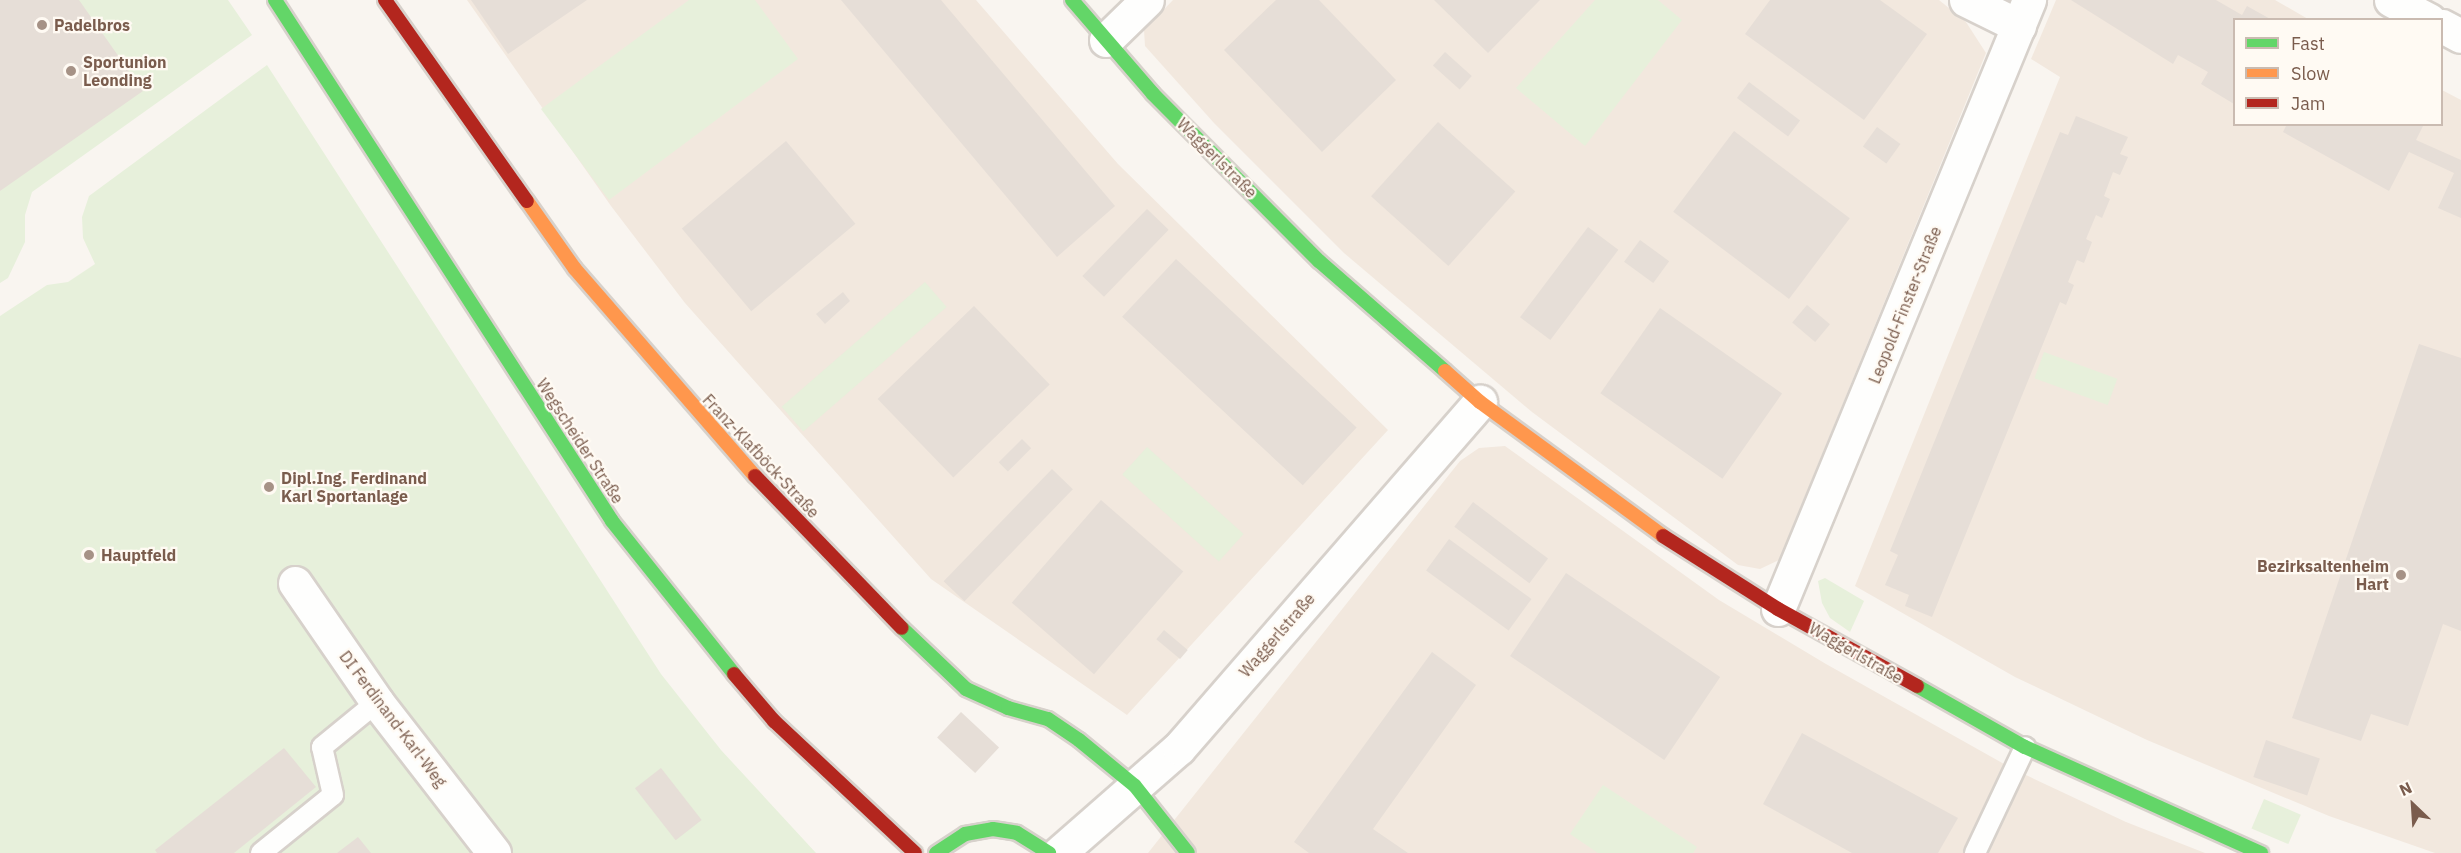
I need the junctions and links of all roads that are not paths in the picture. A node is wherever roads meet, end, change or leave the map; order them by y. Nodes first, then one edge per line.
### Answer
1 (275, 0) edge
2 (385, 0) edge
3 (1072, 0) edge
4 (1147, 0) edge
5 (1966, 0) edge
6 (2391, 0) edge
7 (2024, 13) edge
8 (2424, 18) edge
9 (2443, 27) edge
10 (2461, 36) edge
11 (1107, 40) junction
12 (1480, 402) junction
13 (295, 583) dead end
14 (1778, 609) junction
15 (376, 702) junction
16 (2025, 747) junction
17 (1135, 786) junction
18 (261, 853) edge
19 (494, 853) edge
20 (915, 853) edge
21 (936, 853) edge
22 (1049, 853) edge
23 (1059, 853) edge
24 (1188, 853) edge
25 (1975, 853) edge
26 (2261, 853) edge

1 - 20 street, Wegscheider Straße
2 - 17 street, Franz-Klafböck-Straße
3 - 11 street, Waggerlstraße
4 - 11 street
5 - 7 street
6 - 8 street
7 - 14 street, Leopold-Finster-Straße
9 - 10 street
11 - 12 street, Waggerlstraße
12 - 14 street, Waggerlstraße
12 - 17 street, Waggerlstraße
13 - 15 street, DI Ferdinand-Karl-Weg
14 - 16 street, Waggerlstraße
15 - 18 lane
15 - 19 street, DI Ferdinand-Karl-Weg
16 - 25 lane
16 - 26 street, Waggerlstraße
17 - 23 street, Waggerlstraße
17 - 24 street, Franz-Klafböck-Straße
21 - 22 street

